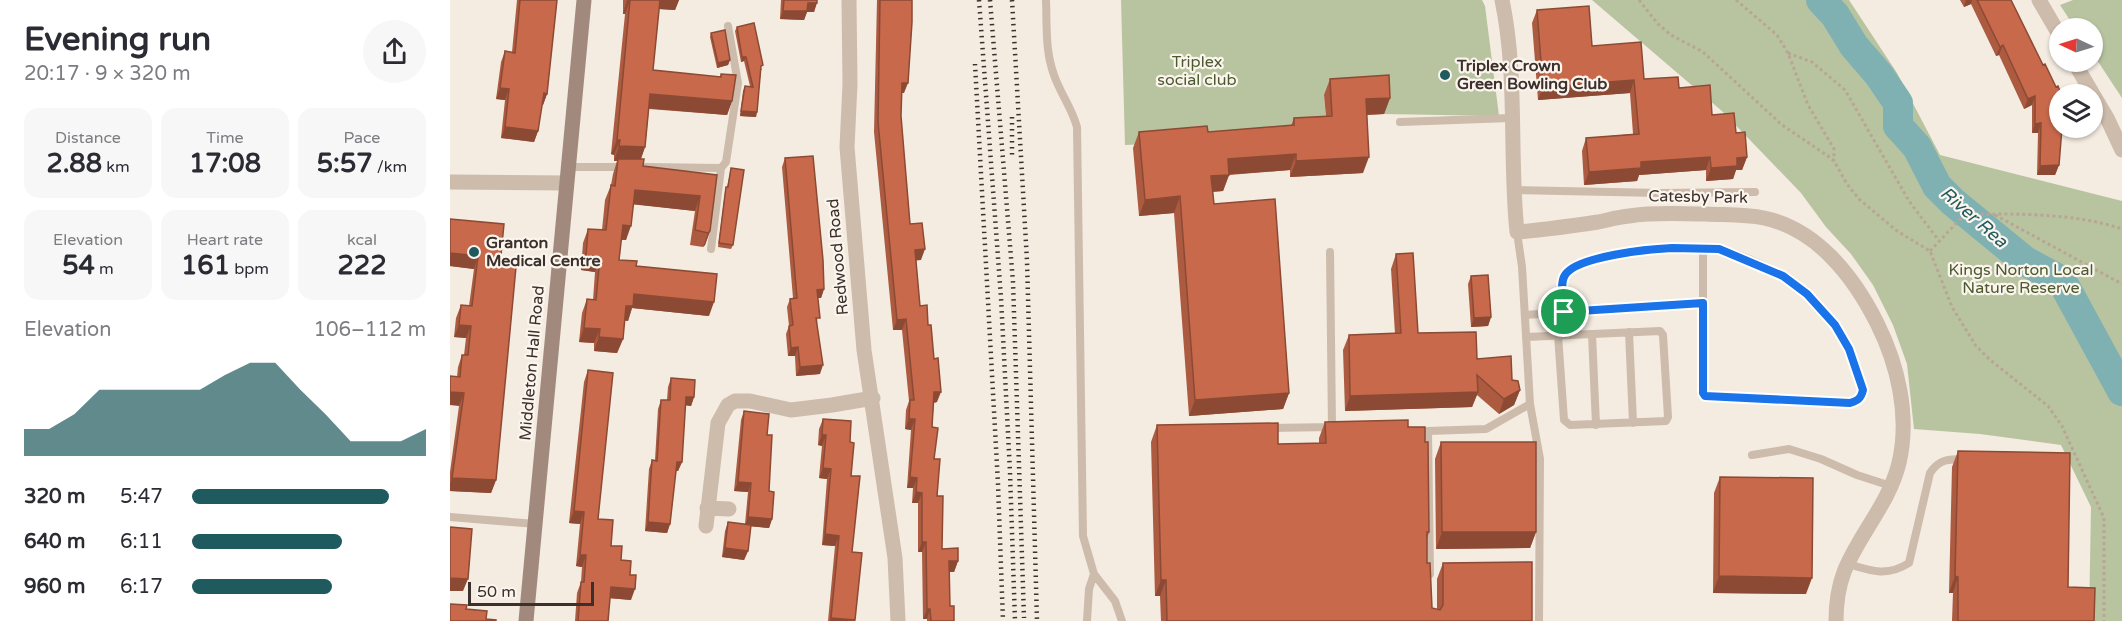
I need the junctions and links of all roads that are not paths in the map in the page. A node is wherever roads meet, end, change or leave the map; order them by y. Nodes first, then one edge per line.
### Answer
1 (584, 0) edge
2 (849, 0) edge
3 (1046, 0) edge
4 (1502, 0) edge
5 (2039, 0) edge
6 (2050, 18) edge
7 (728, 26) dead end
8 (2080, 72) edge
9 (1511, 118) junction
10 (1400, 122) dead end
11 (2122, 150) edge
12 (568, 167) junction
13 (721, 168) junction
14 (450, 182) edge
15 (566, 183) junction
16 (1513, 190) junction
17 (1755, 192) dead end
18 (1517, 232) junction
19 (1702, 248) junction
20 (711, 249) dead end
21 (1330, 252) dead end
22 (1703, 303) junction
23 (1564, 312) junction
24 (1525, 315) junction
25 (1629, 332) junction
26 (1592, 334) junction
27 (1558, 335) junction
28 (1526, 337) junction
29 (873, 398) junction
30 (1530, 404) junction
31 (1633, 423) junction
32 (1596, 424) junction
33 (1332, 427) junction
34 (1252, 428) edge
35 (1352, 428) edge
36 (1752, 455) dead end
37 (1970, 459) edge
38 (1891, 486) junction
39 (707, 508) junction
40 (729, 509) dead end
41 (450, 517) edge
42 (536, 524) junction
43 (706, 526) dead end
44 (1848, 564) junction
45 (1094, 574) junction
46 (1430, 579) edge
47 (526, 621) edge
48 (898, 621) edge
49 (1087, 621) edge
50 (1122, 621) edge
51 (1539, 621) edge
52 (1836, 621) edge

1 - 12 main road, Middleton Hall Road
2 - 29 street, Redwood Road
3 - 45 lane
4 - 9 street
5 - 6 street
7 - 13 lane
8 - 11 street
9 - 10 lane
9 - 16 street
12 - 13 lane
12 - 15 main road, Middleton Hall Road
13 - 20 lane
14 - 15 street
15 - 42 main road, Middleton Hall Road
16 - 17 lane
16 - 18 street
18 - 24 lane
18 - 38 street, Catesby Park
19 - 22 lane
19 - 22 lane
19 - 23 lane
21 - 33 lane
22 - 23 lane
23 - 24 lane
24 - 28 lane
25 - 26 lane
25 - 31 lane
25 - 31 lane
26 - 27 lane
26 - 32 lane
27 - 28 lane
27 - 32 lane
28 - 30 lane
29 - 39 street
29 - 48 street, Redwood Road
30 - 46 lane
30 - 51 lane
31 - 32 lane
33 - 34 lane
33 - 35 lane
36 - 38 lane
37 - 44 lane
38 - 44 street, Catesby Park
39 - 40 street
39 - 43 street
41 - 42 lane
42 - 47 main road, Middleton Hall Road
44 - 52 street, Catesby Park
45 - 49 lane
45 - 50 lane

